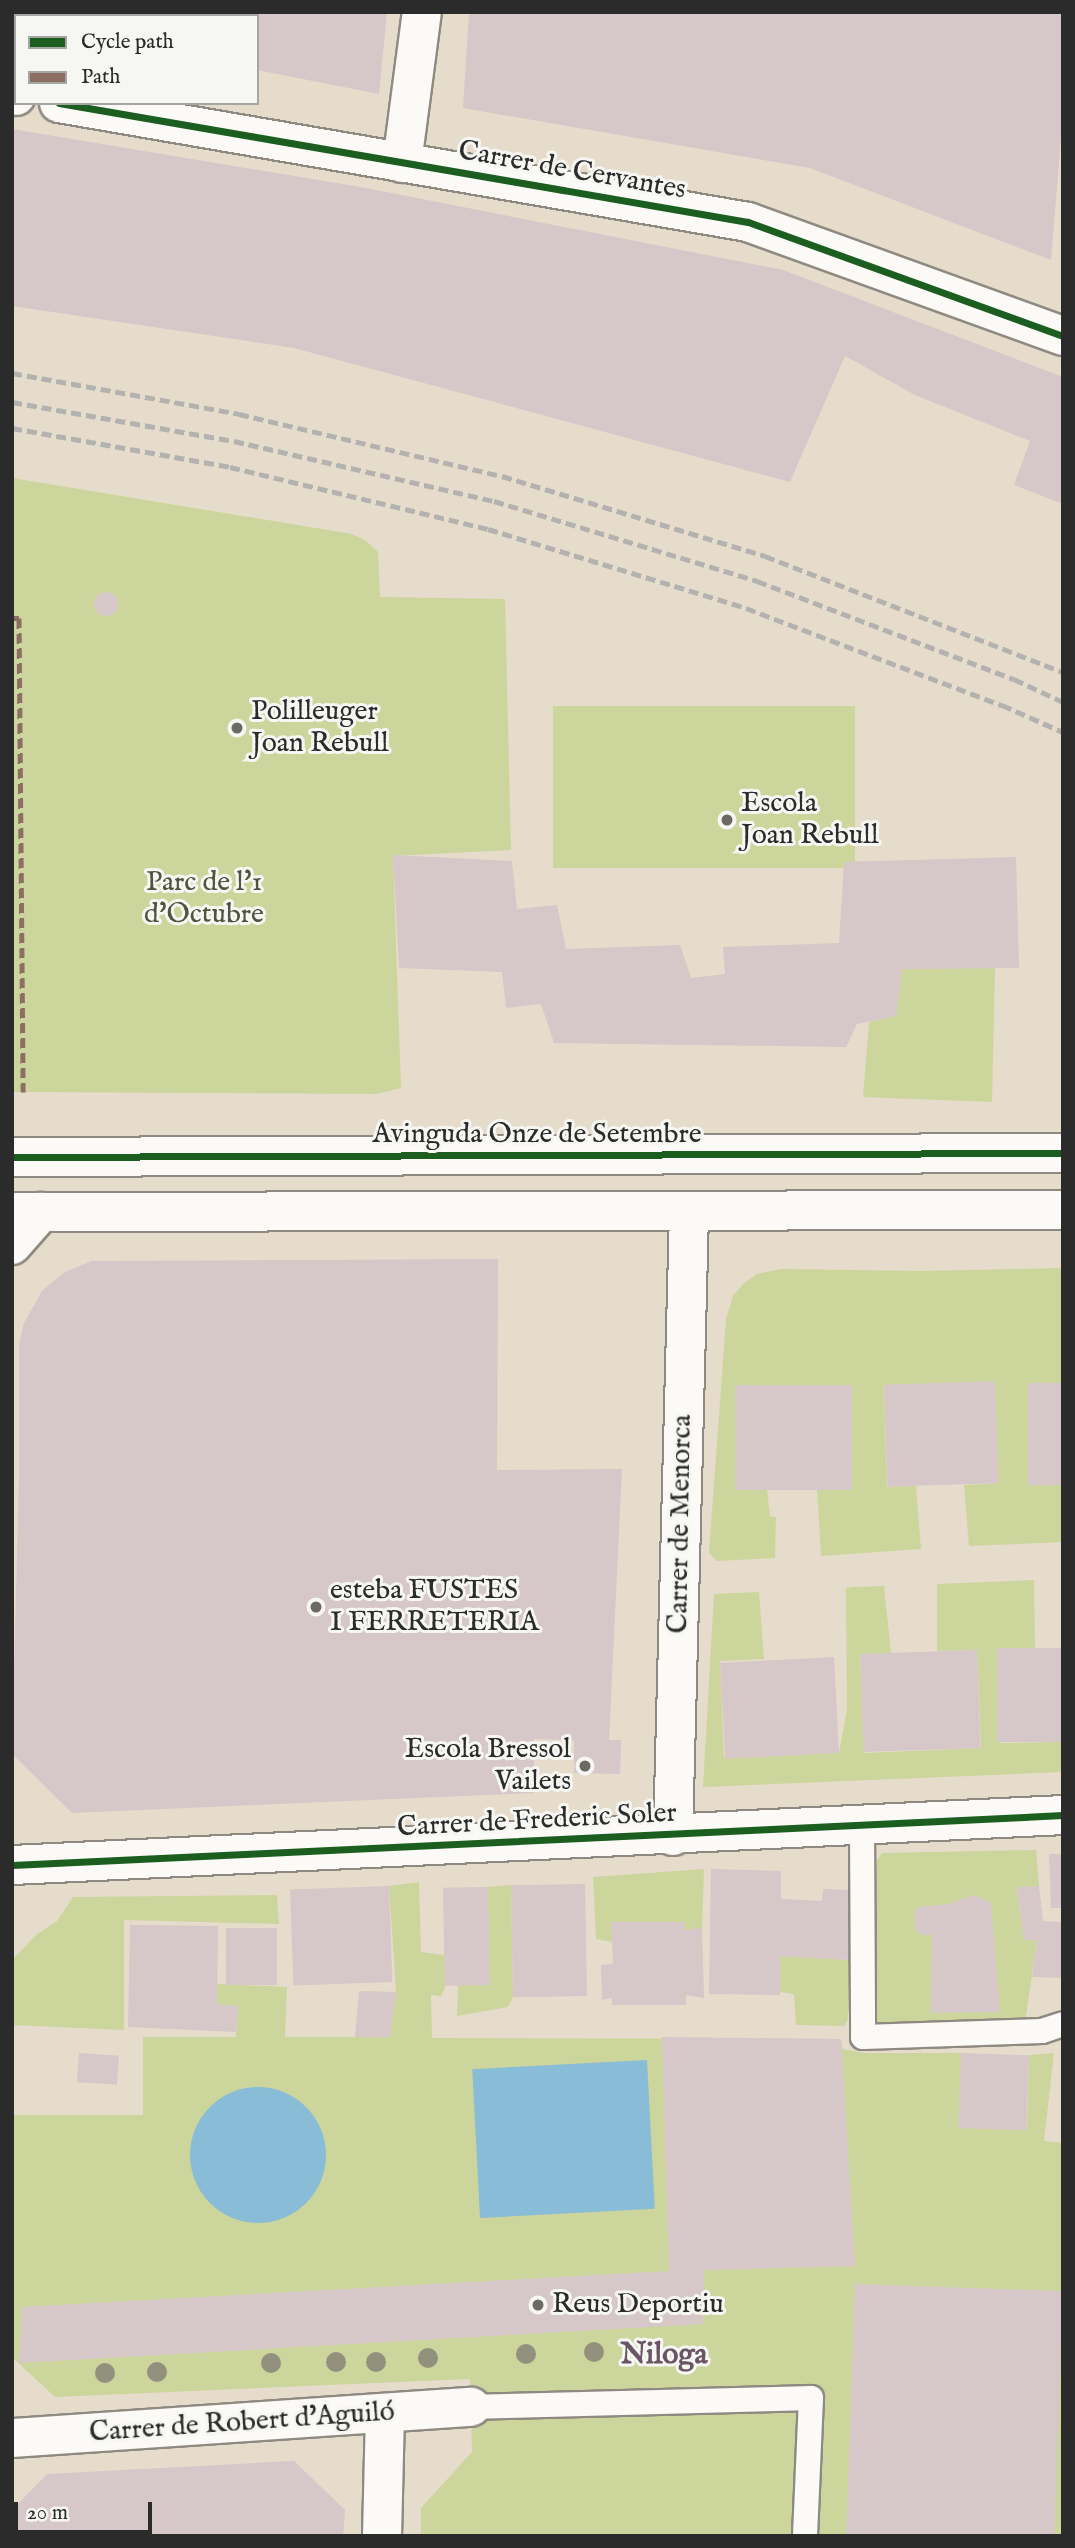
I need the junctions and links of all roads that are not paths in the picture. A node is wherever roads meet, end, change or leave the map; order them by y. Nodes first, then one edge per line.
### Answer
1 (422, 12) edge
2 (70, 105) edge
3 (402, 163) junction
4 (1063, 336) edge
5 (1063, 1153) edge
6 (12, 1157) edge
7 (1063, 1210) edge
8 (27, 1212) edge
9 (689, 1212) junction
10 (12, 1245) edge
11 (1063, 1815) edge
12 (862, 1825) junction
13 (673, 1836) junction
14 (12, 1866) edge
15 (1063, 2024) edge
16 (471, 2407) joint
17 (385, 2413) junction
18 (12, 2438) edge
19 (382, 2536) edge
20 (806, 2536) edge

1 - 3 street
2 - 3 street, Carrer de Cervantes
3 - 4 street, Carrer de Cervantes
5 - 6 street, Avinguda Onze de Setembre
7 - 9 street
8 - 9 street
8 - 10 street
9 - 13 street, Carrer de Menorca
11 - 12 street, Carrer de Frederic Soler
12 - 13 street, Carrer de Frederic Soler
12 - 15 lane
13 - 14 street, Carrer de Frederic Soler
16 - 17 street, Carrer de Robert d'Aguiló
16 - 20 lane
17 - 18 street, Carrer de Robert d'Aguiló
17 - 19 street

